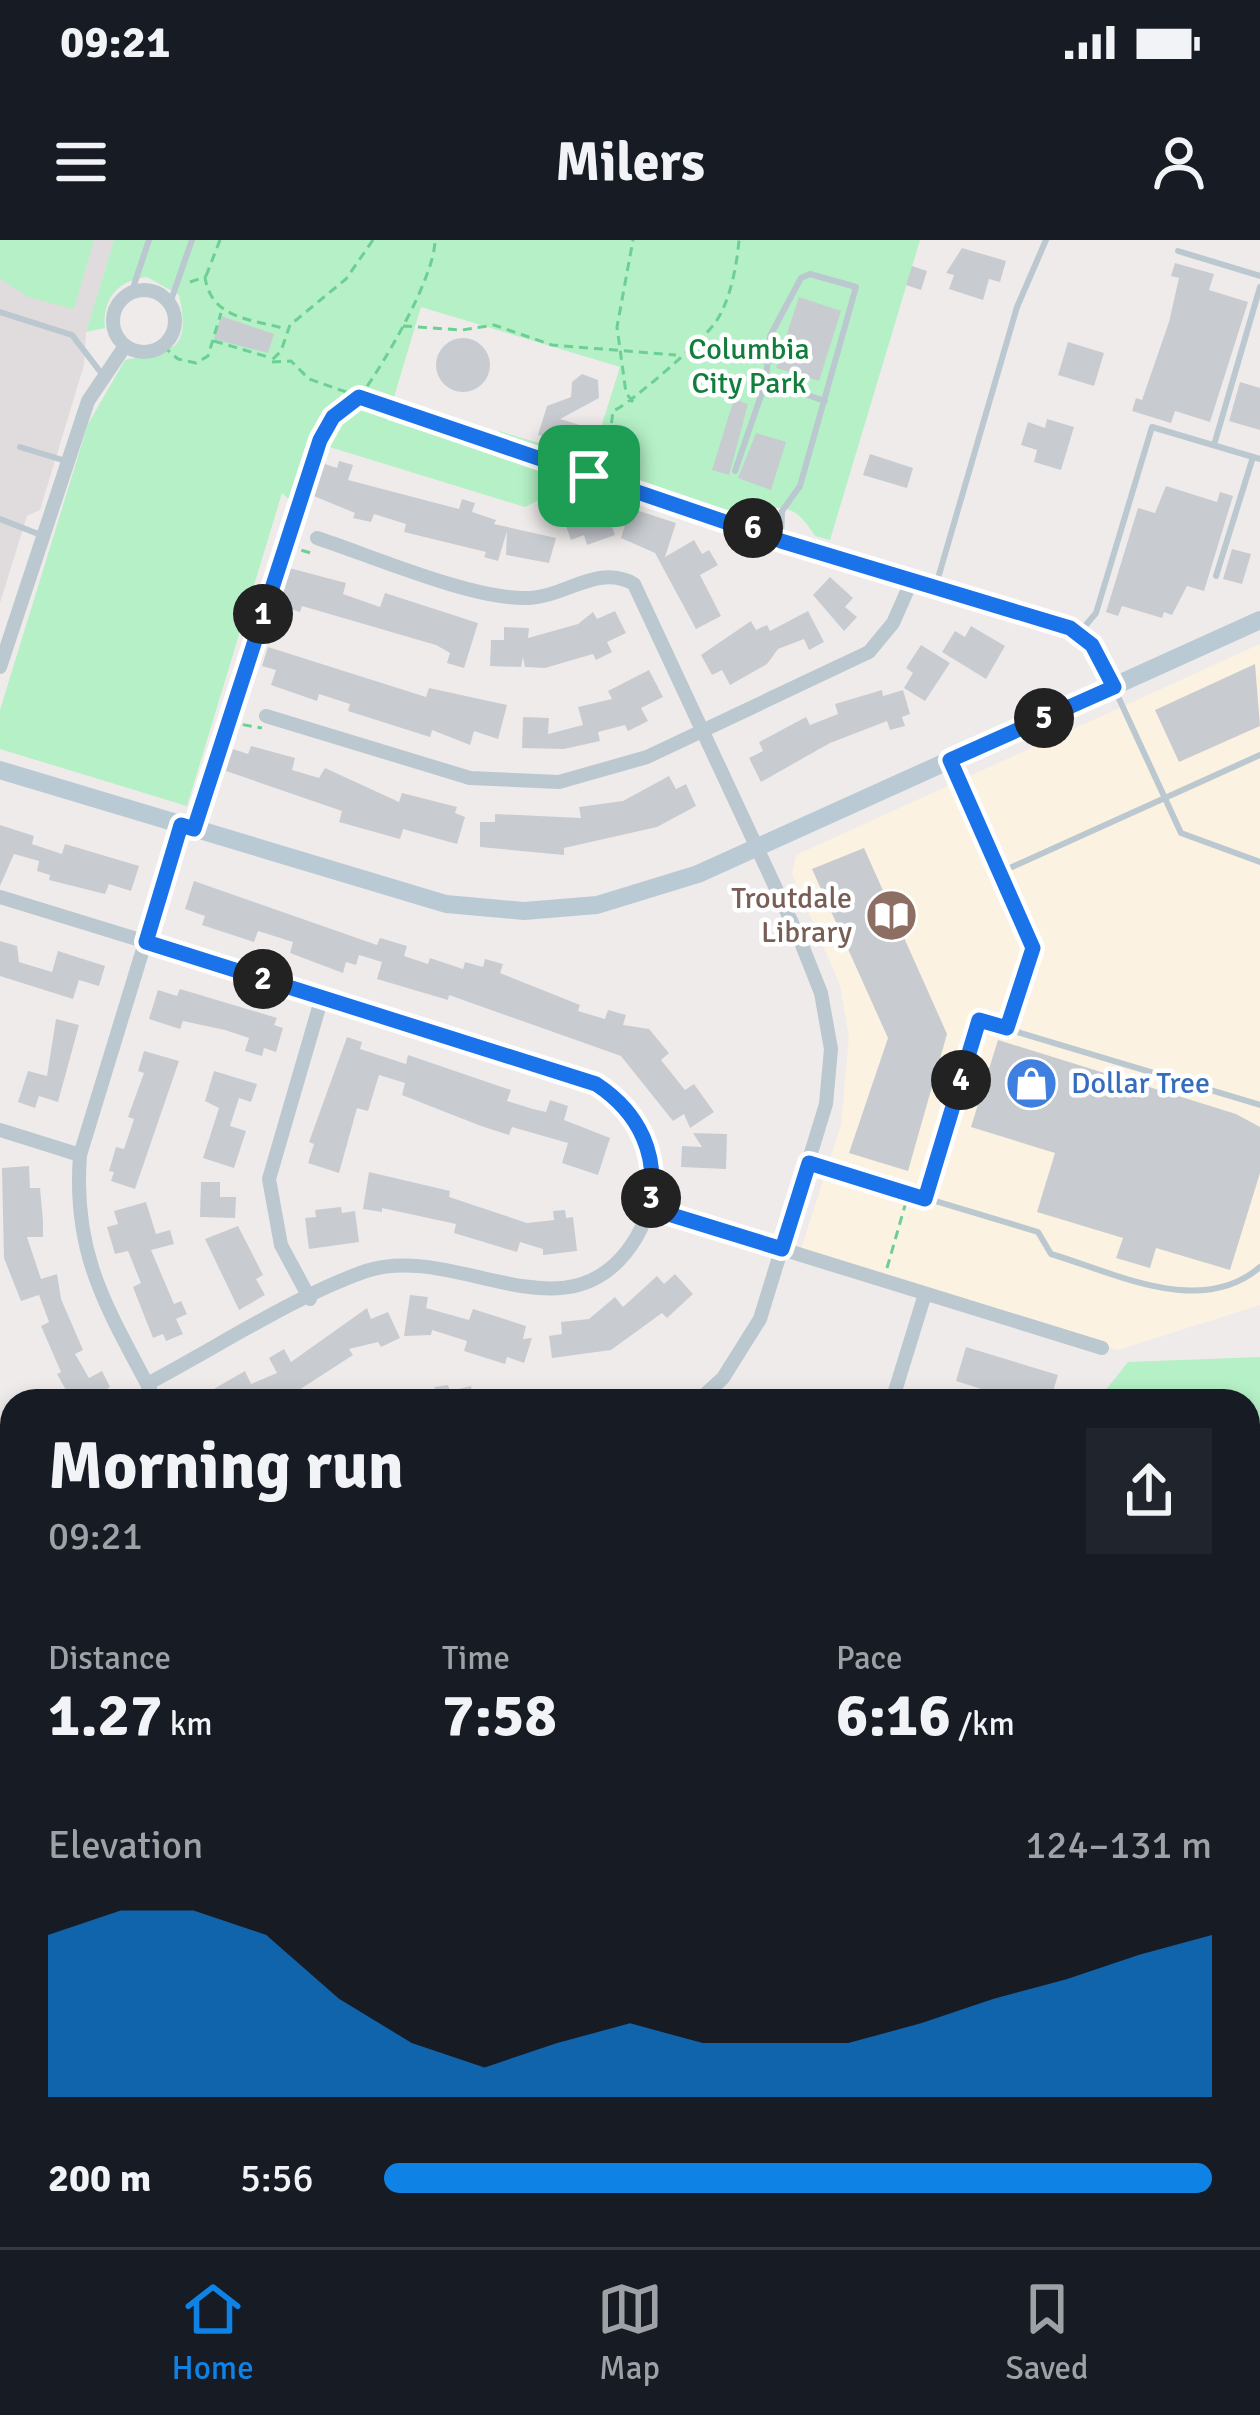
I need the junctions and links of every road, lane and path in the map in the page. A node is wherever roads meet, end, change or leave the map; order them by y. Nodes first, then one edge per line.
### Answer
1 (149, 240) edge
2 (192, 240) edge
3 (220, 240) edge
4 (373, 240) edge
5 (435, 240) edge
6 (633, 240) edge
7 (739, 240) edge
8 (1046, 240) edge
9 (1178, 251) dead end
10 (1260, 276) edge
11 (205, 277) junction
12 (186, 284) dead end
13 (1260, 287) edge
14 (132, 291) junction
15 (170, 303) junction
16 (221, 311) junction
17 (0, 312) edge
18 (403, 326) junction
19 (288, 329) junction
20 (212, 341) junction
21 (125, 346) junction
22 (163, 346) junction
23 (620, 349) junction
24 (677, 355) junction
25 (270, 357) junction
26 (102, 374) junction
27 (766, 381) junction
28 (359, 397) junction
29 (826, 401) junction
30 (634, 403) junction
31 (450, 428) joint
32 (1214, 445) junction
33 (20, 447) dead end
34 (1256, 458) edge
35 (69, 462) junction
36 (735, 471) dead end
37 (589, 476) junction
38 (0, 520) edge
39 (41, 536) junction
40 (316, 538) joint
41 (781, 541) junction
42 (285, 546) junction
43 (1216, 576) dead end
44 (912, 580) junction
45 (936, 587) junction
46 (1260, 620) edge
47 (1079, 633) junction
48 (4, 637) edge
49 (0, 667) edge
50 (1114, 687) junction
51 (266, 716) joint
52 (227, 722) junction
53 (705, 728) junction
54 (1260, 755) edge
55 (950, 760) junction
56 (0, 770) edge
57 (1164, 798) junction
58 (187, 827) junction
59 (757, 847) junction
60 (1260, 862) edge
61 (1000, 873) junction
62 (0, 897) edge
63 (146, 942) junction
64 (322, 997) junction
65 (1007, 1028) junction
66 (1260, 1105) edge
67 (0, 1130) edge
68 (80, 1155) junction
69 (809, 1163) junction
70 (908, 1194) junction
71 (925, 1199) junction
72 (649, 1208) junction
73 (782, 1249) junction
74 (1260, 1267) edge
75 (883, 1281) junction
76 (925, 1294) junction
77 (310, 1299) junction
78 (1102, 1348) dead end
79 (723, 1378) junction
80 (147, 1384) junction
81 (150, 1389) edge
82 (711, 1389) edge
83 (735, 1389) edge
84 (896, 1389) edge

1 - 14 lane
2 - 15 lane
3 - 11 path
4 - 19 path
5 - 18 path
6 - 23 path
7 - 24 path
8 - 45 lane
9 - 10 lane
11 - 12 path
11 - 16 path
13 - 32 lane
14 - 15 street
14 - 21 street
15 - 22 street
16 - 19 path
16 - 20 path
17 - 26 lane
18 - 23 path
18 - 28 path
19 - 25 path
20 - 22 path
20 - 25 path
21 - 22 street
21 - 26 street
23 - 24 path
23 - 30 path
24 - 30 path
25 - 28 path
26 - 35 street
27 - 29 lane
27 - 29 lane
27 - 36 lane
28 - 31 path
28 - 42 path
29 - 41 lane
30 - 37 path
31 - 37 lane
32 - 34 lane
32 - 47 lane
33 - 35 lane
34 - 43 lane
35 - 39 street
37 - 41 lane
38 - 39 lane
39 - 48 street
40 - 42 path
40 - 53 street
41 - 44 street
42 - 52 path
44 - 45 street
44 - 53 street
45 - 47 street
46 - 50 main road
47 - 50 street
48 - 49 street
50 - 55 main road
50 - 57 lane
51 - 52 path
51 - 53 street
52 - 58 path
53 - 59 street
54 - 57 lane
55 - 59 main road
55 - 61 lane
56 - 58 main road
57 - 60 lane
57 - 61 lane
58 - 59 main road
58 - 63 street
59 - 69 street
61 - 65 lane
62 - 63 street
63 - 64 street
63 - 68 street
64 - 72 street
64 - 77 street
65 - 66 lane
65 - 71 lane
67 - 68 street
68 - 80 street
69 - 70 lane
69 - 73 street
70 - 71 lane
70 - 75 path
71 - 74 lane
72 - 73 street
72 - 77 street
73 - 75 street
73 - 79 street
75 - 76 street
76 - 78 street
76 - 84 street
77 - 80 street
79 - 82 street
79 - 83 path
80 - 81 street

